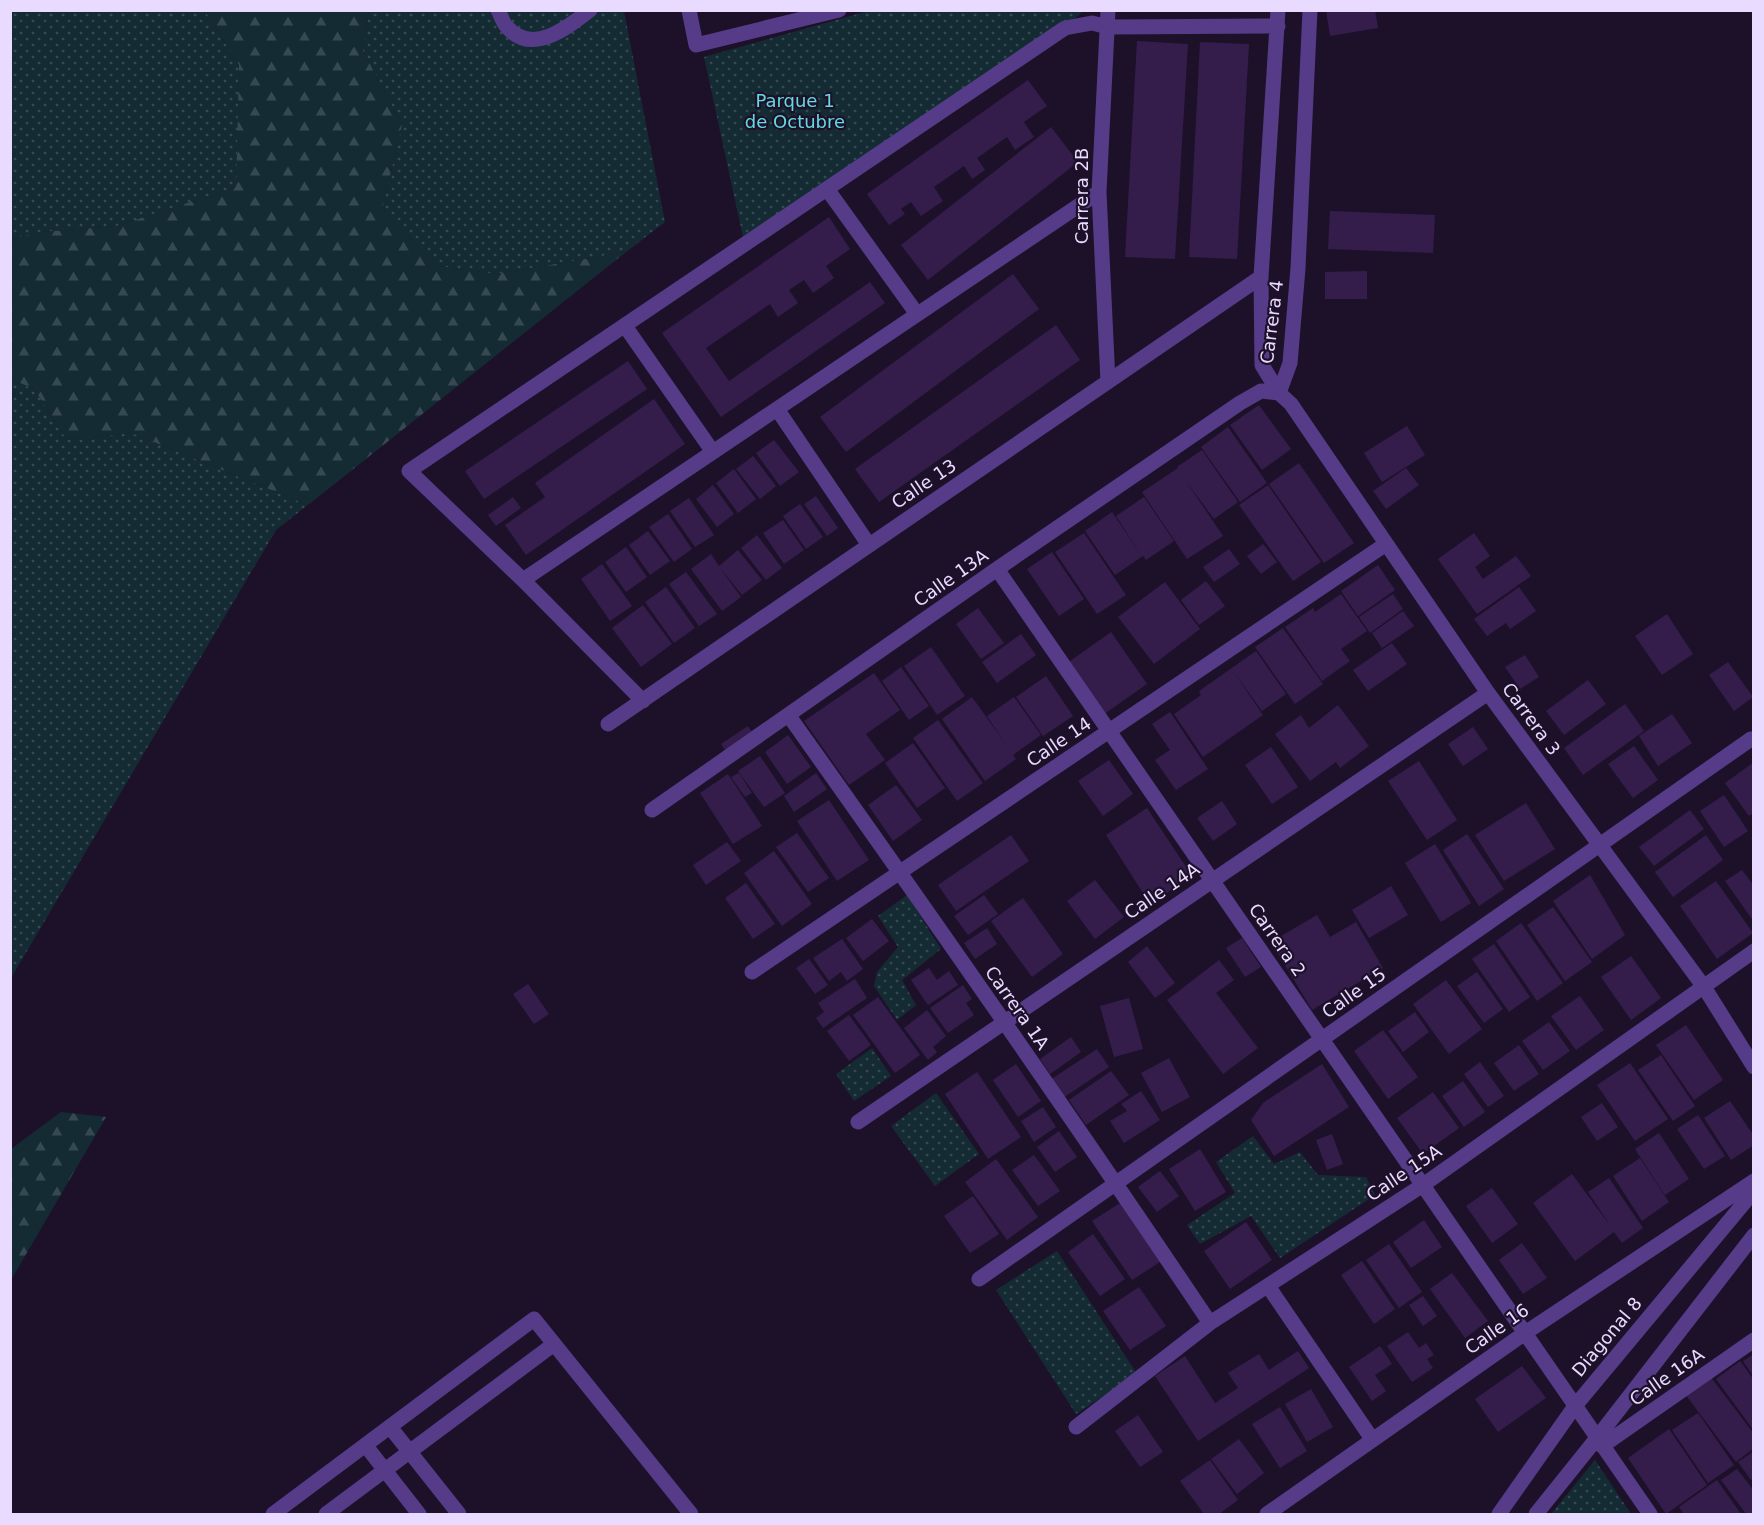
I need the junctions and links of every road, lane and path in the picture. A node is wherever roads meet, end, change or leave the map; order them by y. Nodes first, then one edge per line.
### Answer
1 (498, 10) edge
2 (590, 10) edge
3 (689, 10) edge
4 (840, 10) edge
5 (1108, 10) edge
6 (1310, 10) edge
7 (1278, 18) edge
8 (1108, 27) junction
9 (827, 189) junction
10 (1099, 192) junction
11 (1261, 277) junction
12 (918, 314) junction
13 (625, 326) junction
14 (1108, 382) junction
15 (1279, 393) junction
16 (777, 409) junction
17 (713, 452) junction
18 (1386, 544) junction
19 (869, 546) junction
20 (997, 570) junction
21 (523, 580) junction
22 (1488, 693) junction
23 (643, 701) junction
24 (789, 716) junction
25 (608, 724) dead end
26 (1109, 732) junction
27 (1751, 739) dead end
28 (652, 810) dead end
29 (1600, 845) junction
30 (900, 872) junction
31 (1212, 881) junction
32 (1754, 951) edge
33 (752, 972) dead end
34 (1704, 987) junction
35 (1004, 1023) junction
36 (1322, 1040) junction
37 (1754, 1067) edge
38 (858, 1122) dead end
39 (1754, 1181) edge
40 (1116, 1183) junction
41 (1423, 1185) junction
42 (1754, 1191) edge
43 (1754, 1235) edge
44 (979, 1279) dead end
45 (1268, 1286) junction
46 (1210, 1323) junction
47 (1525, 1333) junction
48 (1754, 1340) edge
49 (554, 1344) junction
50 (1575, 1406) junction
51 (390, 1427) junction
52 (1076, 1427) dead end
53 (1372, 1439) junction
54 (1600, 1442) junction
55 (366, 1446) junction
56 (410, 1452) junction
57 (384, 1469) junction
58 (273, 1515) edge
59 (326, 1515) edge
60 (419, 1515) edge
61 (459, 1515) edge
62 (691, 1515) edge
63 (1267, 1515) edge
64 (1499, 1515) edge
65 (1536, 1515) edge
66 (1650, 1515) edge

1 - 2 street
3 - 4 street
5 - 8 street, Carrera 2B
6 - 15 street, Carrera 4
7 - 8 street
7 - 11 street, Carrera 4
8 - 9 street
8 - 10 street, Carrera 2B
9 - 12 street
9 - 13 street
10 - 12 street
10 - 14 street, Carrera 2B
11 - 14 street, Calle 13
11 - 15 street, Carrera 4
12 - 16 street
13 - 17 street
13 - 21 street
14 - 19 street, Calle 13
15 - 18 street, Carrera 3
15 - 20 street, Calle 13A
16 - 17 street
16 - 19 street
17 - 21 street
18 - 22 street, Carrera 3
18 - 26 street, Calle 14
19 - 23 street, Calle 13
20 - 24 street, Calle 13A
20 - 26 street, Carrera 2
21 - 23 street
22 - 29 street, Carrera 3
22 - 31 street, Calle 14A
23 - 25 street, Calle 13
24 - 28 street, Calle 13A
24 - 30 street, Carrera 1A
26 - 30 street, Calle 14
26 - 31 street, Carrera 2
27 - 29 street, Calle 15
29 - 34 street, Carrera 3
29 - 36 street, Calle 15
30 - 33 street, Calle 14
30 - 35 street, Carrera 1A
31 - 35 street, Calle 14A
31 - 36 street, Carrera 2
32 - 34 street, Calle 15A
34 - 37 street, Carrera 3
34 - 41 street, Calle 15A
35 - 38 street, Calle 14A
35 - 40 street, Carrera 1A
36 - 40 street, Calle 15
36 - 41 street, Carrera 2
39 - 47 street, Calle 16
40 - 44 street, Calle 15
40 - 46 street, Carrera 1A
41 - 45 street, Calle 15A
41 - 47 street, Carrera 2
42 - 50 street, Diagonal 8
43 - 54 street
45 - 46 street, Calle 15A
45 - 53 street
46 - 52 street, Calle 15A
47 - 50 street, Carrera 2
47 - 53 street, Calle 16
48 - 54 street, Calle 16A
49 - 51 street
49 - 56 street
49 - 62 street
50 - 54 street, Carrera 2
50 - 64 street, Diagonal 8
51 - 55 street
51 - 56 street
53 - 63 street, Calle 16
54 - 65 street
54 - 66 street
55 - 57 street
55 - 58 street
56 - 57 street
56 - 61 street
57 - 59 street
57 - 60 street

